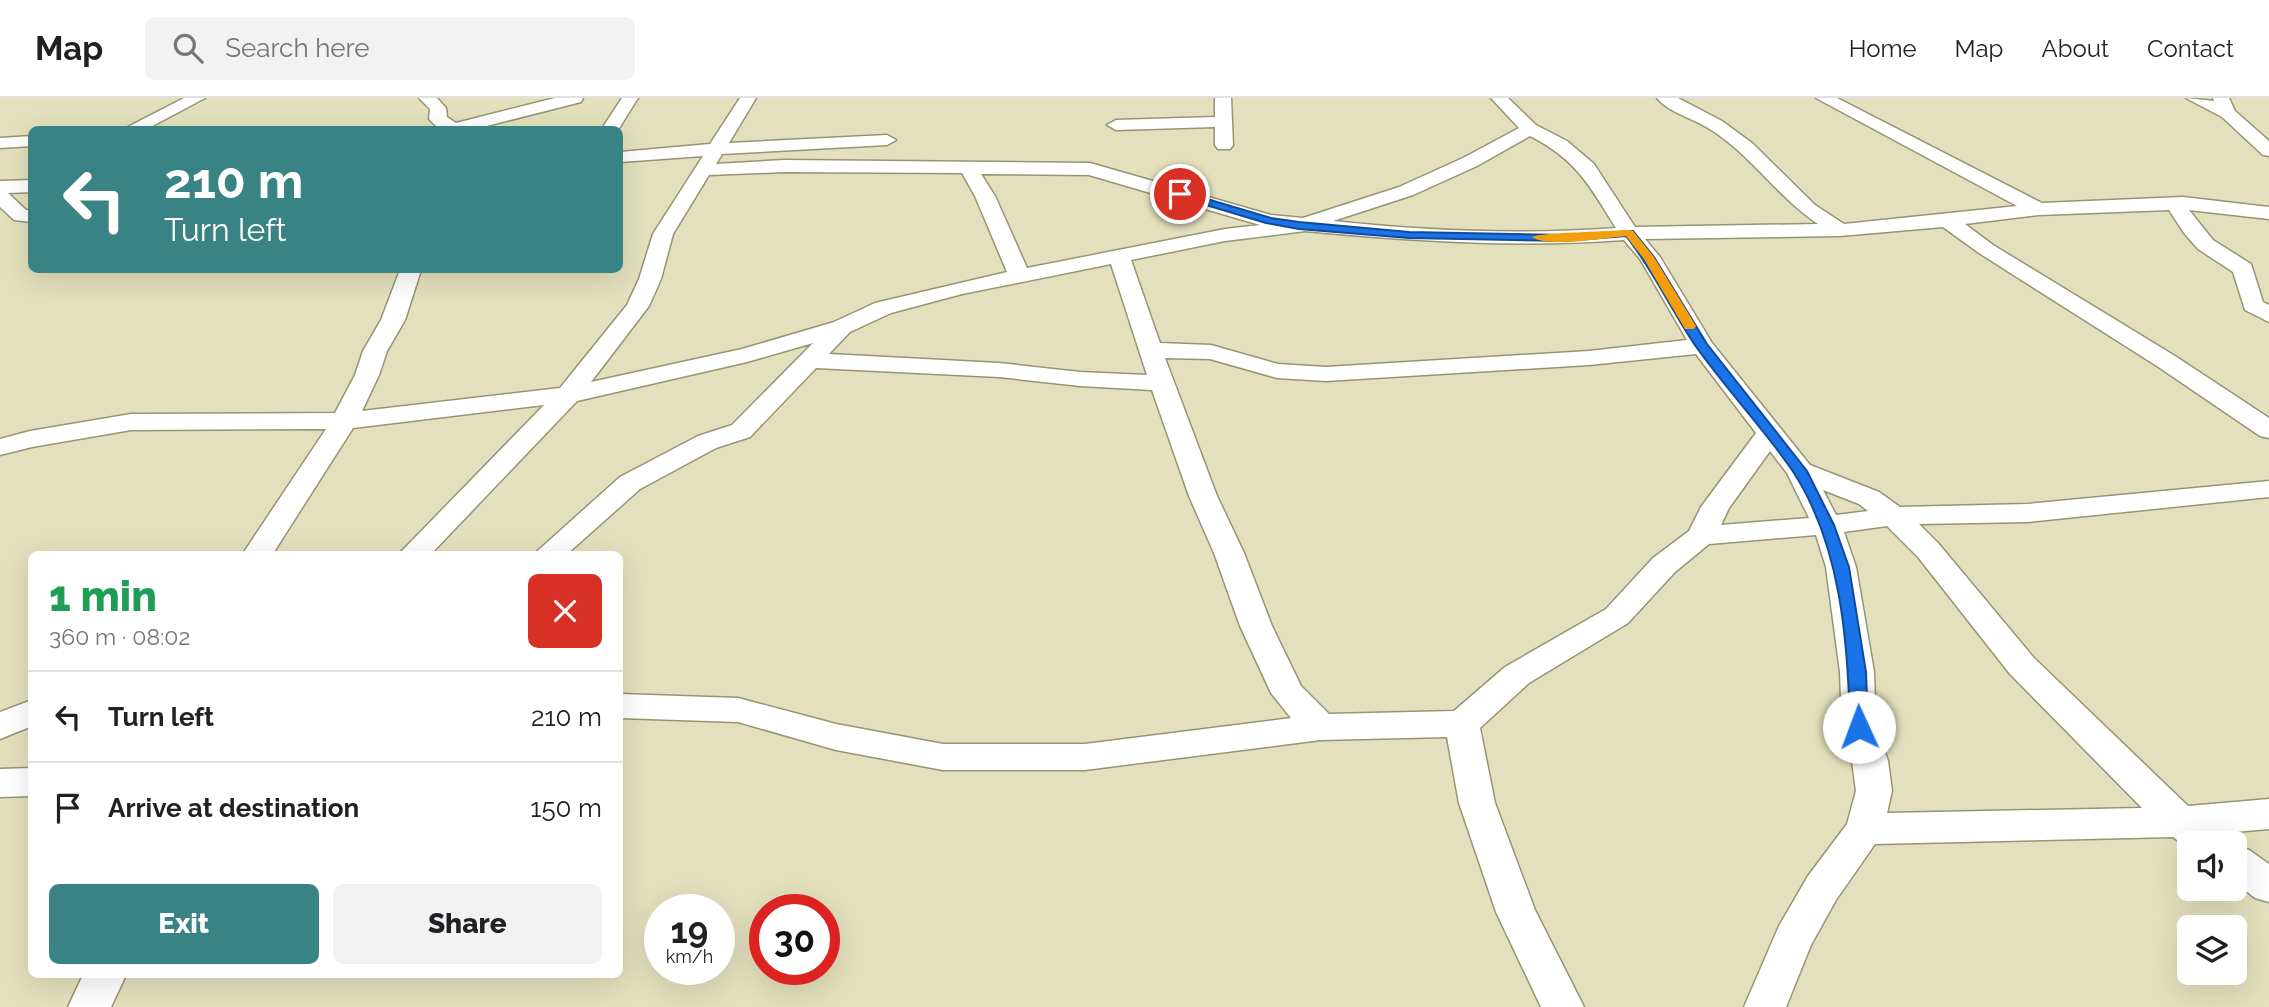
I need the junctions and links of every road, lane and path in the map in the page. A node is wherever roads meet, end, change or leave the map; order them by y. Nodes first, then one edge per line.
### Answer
1 (197, 98) edge
2 (427, 98) edge
3 (575, 98) edge
4 (630, 98) edge
5 (748, 98) edge
6 (1223, 98) edge
7 (1665, 98) edge
8 (1824, 98) edge
9 (2194, 98) edge
10 (1527, 102) dead end
11 (1504, 103) edge
12 (2224, 105) edge
13 (1223, 122) junction
14 (1116, 125) dead end
15 (138, 126) edge
16 (447, 126) edge
17 (459, 126) edge
18 (612, 126) edge
19 (1530, 129) junction
20 (887, 140) dead end
21 (28, 141) edge
22 (0, 143) edge
23 (1224, 145) dead end
24 (716, 149) junction
25 (2269, 151) edge
26 (623, 158) edge
27 (968, 167) junction
28 (703, 170) junction
29 (28, 186) edge
30 (0, 187) edge
31 (0, 196) edge
32 (2183, 203) junction
33 (2039, 209) junction
34 (2269, 213) edge
35 (28, 216) edge
36 (1948, 220) junction
37 (1299, 226) junction
38 (1840, 230) junction
39 (1629, 233) junction
40 (1119, 256) junction
41 (409, 273) edge
42 (1019, 276) junction
43 (2269, 315) edge
44 (842, 327) junction
45 (1702, 346) junction
46 (1153, 350) junction
47 (809, 360) junction
48 (1162, 383) junction
49 (568, 395) junction
50 (344, 421) junction
51 (2269, 430) edge
52 (1769, 434) junction
53 (0, 447) edge
54 (1800, 471) junction
55 (2269, 489) edge
56 (1894, 516) junction
57 (1827, 525) junction
58 (1701, 536) junction
59 (260, 551) edge
60 (415, 551) edge
61 (553, 551) edge
62 (623, 706) edge
63 (28, 714) edge
64 (1461, 723) junction
65 (0, 726) edge
66 (1321, 727) junction
67 (28, 782) edge
68 (0, 783) edge
69 (2269, 814) edge
70 (2180, 822) junction
71 (1865, 828) junction
72 (2192, 831) edge
73 (2247, 870) edge
74 (2269, 886) edge
75 (104, 978) edge
76 (89, 1007) edge
77 (1563, 1007) edge
78 (1765, 1007) edge

1 - 15 street
2 - 16 street
3 - 17 street
4 - 18 street
5 - 24 street
6 - 13 street
7 - 38 street
8 - 33 street
9 - 12 street
10 - 11 street
11 - 19 street
12 - 25 street
13 - 14 street
13 - 23 street
19 - 37 street
19 - 39 street
20 - 24 street
21 - 22 street
24 - 26 street
24 - 28 street
27 - 28 street
27 - 37 street
27 - 42 street
28 - 49 street
29 - 30 street
31 - 35 street
32 - 33 street
32 - 34 street
32 - 43 street
33 - 36 street
36 - 38 street
36 - 51 street
37 - 39 street
37 - 40 street
38 - 39 street
39 - 45 street
40 - 42 street
40 - 46 street
41 - 50 street
42 - 44 street
44 - 47 street
44 - 49 street
45 - 46 street
45 - 52 street
46 - 48 street
47 - 48 street
47 - 61 street
48 - 66 street
49 - 50 street
49 - 60 street
50 - 53 street
50 - 59 street
52 - 54 street
52 - 58 street
54 - 56 street
54 - 57 street
55 - 56 street
56 - 57 street
56 - 70 street
57 - 58 street
57 - 71 street
58 - 64 street
62 - 66 street
63 - 65 street
64 - 66 street
64 - 77 street
67 - 68 street
69 - 70 street
70 - 71 street
70 - 72 street
71 - 78 street
73 - 74 street
75 - 76 street

